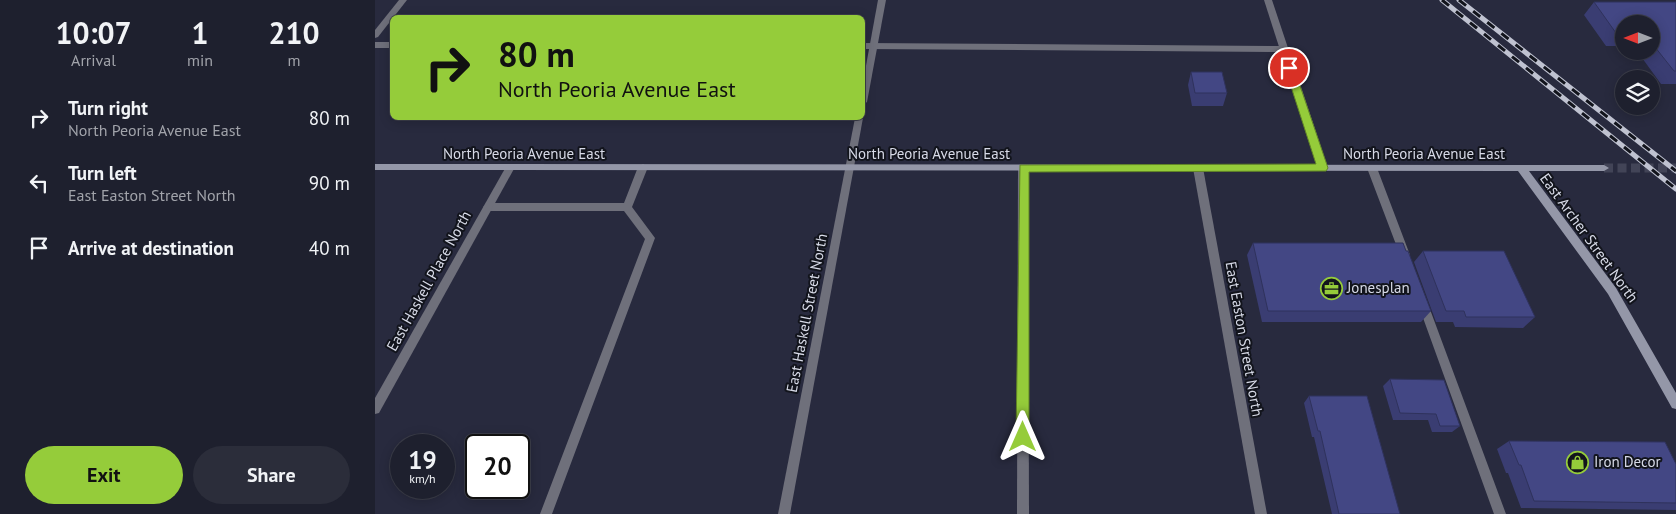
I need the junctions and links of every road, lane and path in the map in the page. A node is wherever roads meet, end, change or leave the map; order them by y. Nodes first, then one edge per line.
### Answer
1 (403, 0) edge
2 (882, 0) edge
3 (1268, 0) edge
4 (391, 15) edge
5 (390, 16) edge
6 (375, 35) edge
7 (375, 46) edge
8 (390, 46) edge
9 (865, 46) edge
10 (874, 46) junction
11 (1283, 49) junction
12 (865, 92) edge
13 (859, 120) edge
14 (375, 168) edge
15 (510, 168) junction
16 (643, 168) junction
17 (850, 168) junction
18 (1023, 168) junction
19 (1198, 168) junction
20 (1323, 168) junction
21 (1372, 168) junction
22 (1521, 168) junction
23 (1603, 168) tunnel mouth
24 (488, 207) junction
25 (627, 207) junction
26 (1407, 262) edge
27 (1417, 290) edge
28 (1676, 404) edge
29 (375, 409) edge
30 (545, 514) edge
31 (784, 514) edge
32 (1023, 514) edge
33 (1261, 514) edge
34 (1500, 514) edge

1 - 4 street
2 - 10 street
3 - 11 street
5 - 6 street
7 - 8 street
9 - 10 street
10 - 11 street
10 - 12 street
11 - 20 street
13 - 17 street, East Haskell Street North
14 - 15 main road, North Peoria Avenue East
15 - 16 main road, North Peoria Avenue East
15 - 24 street, East Haskell Place North
16 - 17 main road, North Peoria Avenue East
16 - 25 street
17 - 18 main road, North Peoria Avenue East
17 - 31 street, East Haskell Street North
18 - 19 main road, North Peoria Avenue East
18 - 32 street
19 - 20 main road, North Peoria Avenue East
19 - 33 street, East Easton Street North
20 - 21 main road, North Peoria Avenue East
21 - 22 main road, North Peoria Avenue East
21 - 26 street
22 - 23 main road, North Peoria Avenue East
22 - 28 main road, East Archer Street North
24 - 25 street
24 - 29 street, East Haskell Place North
25 - 30 street
27 - 34 street

